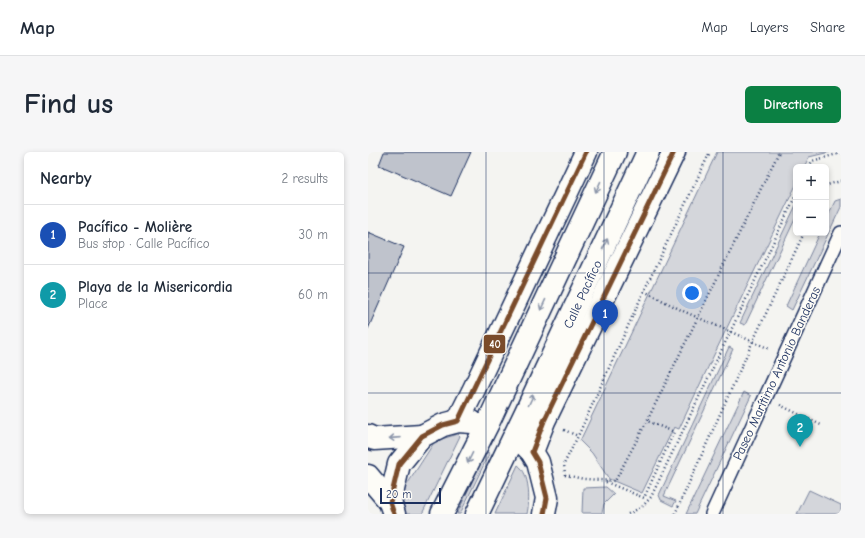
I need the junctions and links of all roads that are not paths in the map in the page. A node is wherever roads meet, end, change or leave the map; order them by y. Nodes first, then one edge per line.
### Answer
1 (586, 152) edge
2 (615, 152) edge
3 (648, 152) edge
4 (674, 152) edge
5 (841, 233) edge
6 (458, 421) junction
7 (488, 423) junction
8 (515, 435) junction
9 (368, 436) edge
10 (422, 436) junction
11 (532, 452) junction
12 (368, 476) edge
13 (392, 508) edge
14 (442, 514) edge
15 (476, 514) edge
16 (544, 514) edge
17 (712, 514) edge

1 - 6 main road
2 -> 7 main road
8 -> 3 main road, Calle Pacífico
4 - 11 main road, Calle Pacífico
5 - 17 street, Paseo Marítimo Antonio Banderas
6 - 7 main road
6 - 10 main road
7 - 8 main road
7 -> 14 main road
8 - 11 main road
8 - 15 main road, Calle Pacífico
10 -> 9 main road
10 - 13 main road
11 - 16 main road
12 - 13 main road

